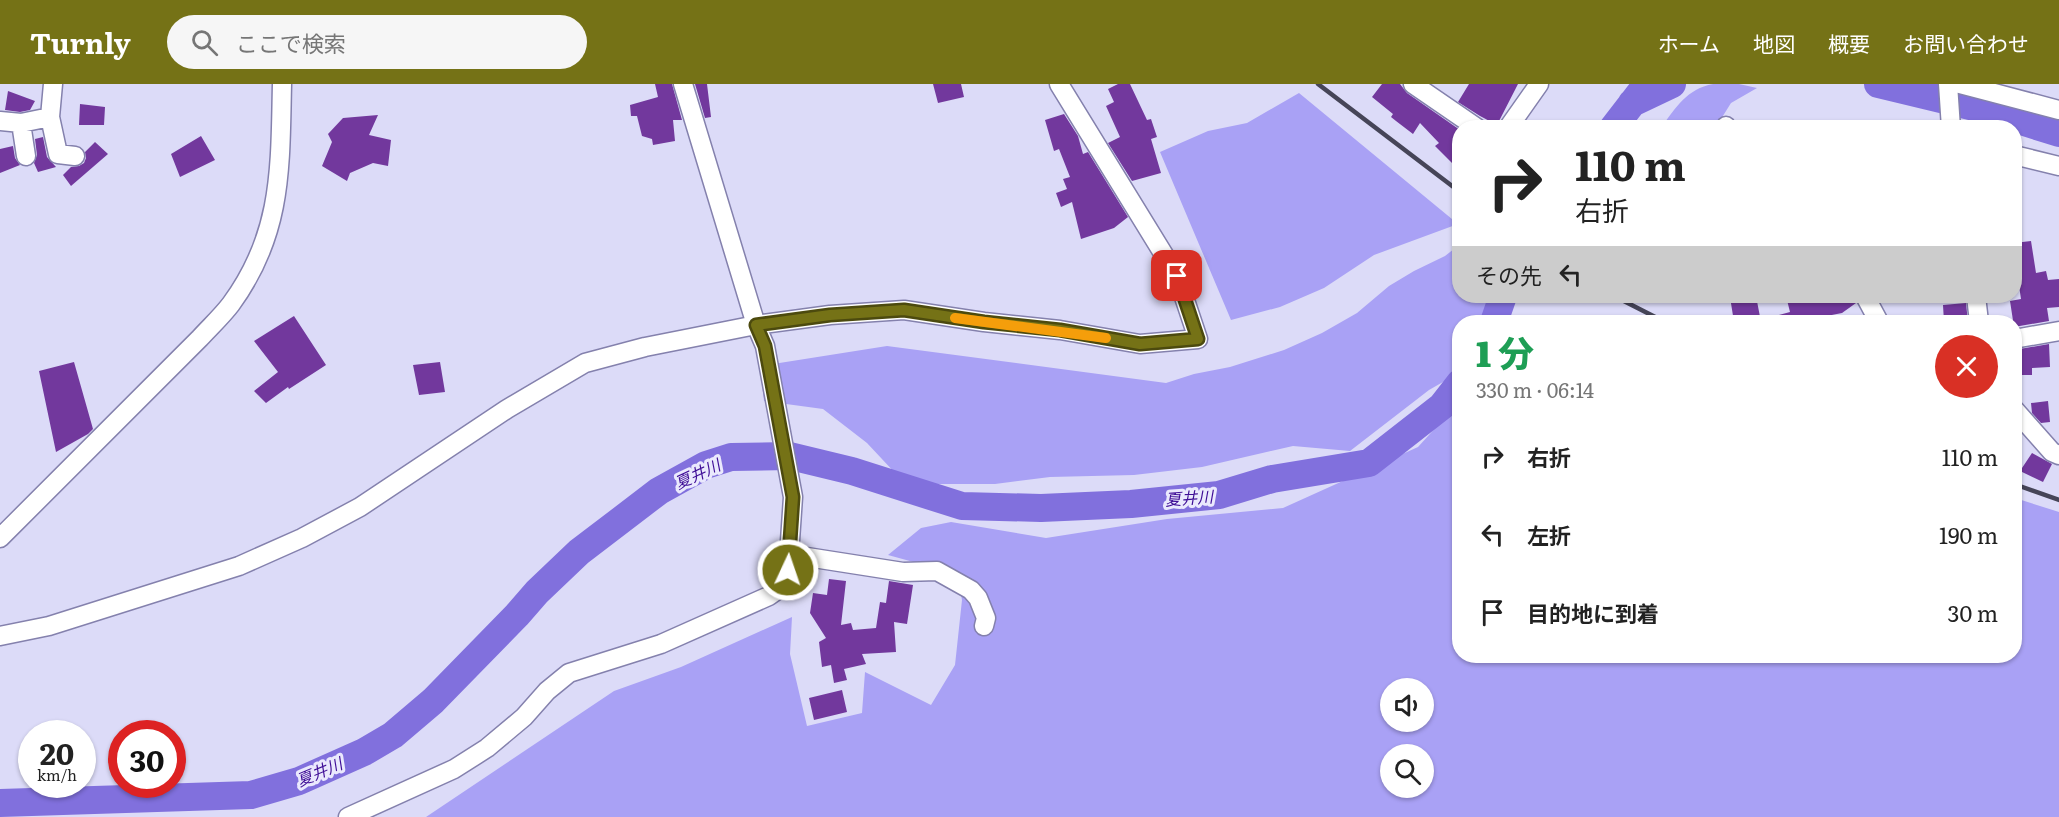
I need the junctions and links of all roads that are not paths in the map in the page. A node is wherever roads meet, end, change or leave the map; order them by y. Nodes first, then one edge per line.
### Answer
1 (53, 84) edge
2 (282, 84) edge
3 (683, 84) edge
4 (1059, 84) edge
5 (1413, 84) edge
6 (1539, 84) edge
7 (1952, 86) edge
8 (2059, 110) edge
9 (50, 117) junction
10 (1465, 120) edge
11 (1514, 120) edge
12 (1951, 120) edge
13 (0, 121) edge
14 (21, 123) junction
15 (26, 156) dead end
16 (75, 156) dead end
17 (2022, 157) edge
18 (2059, 166) edge
19 (756, 325) junction
20 (2059, 331) edge
21 (2022, 338) edge
22 (2022, 418) edge
23 (2059, 455) edge
24 (0, 538) edge
25 (789, 547) junction
26 (984, 626) dead end
27 (0, 636) edge
28 (348, 817) edge

1 - 9 street
2 - 24 street
3 - 19 street
4 - 19 street
5 - 10 street
6 - 11 street
7 - 8 street
7 - 12 street
9 - 14 street
9 - 16 street
13 - 14 street
14 - 15 street
17 - 18 street
19 - 25 street
19 - 27 street
20 - 21 street
22 - 23 street
25 - 26 street
25 - 28 street

